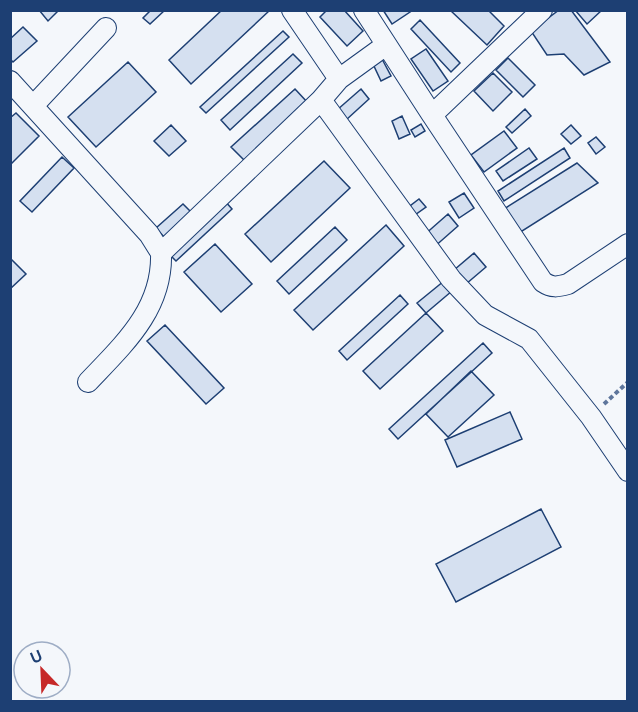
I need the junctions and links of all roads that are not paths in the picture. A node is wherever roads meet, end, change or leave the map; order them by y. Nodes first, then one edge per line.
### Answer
1 (292, 10) edge
2 (364, 10) edge
3 (542, 10) edge
4 (106, 28) dead end
5 (386, 45) junction
6 (339, 79) junction
7 (10, 81) edge
8 (321, 100) junction
9 (33, 105) junction
10 (432, 115) junction
11 (627, 244) edge
12 (160, 253) junction
13 (88, 382) dead end
14 (627, 471) edge

1 - 6 street
2 - 5 street
3 - 10 street
4 - 9 street
5 - 6 street
5 - 10 street
6 - 8 street
7 - 9 street
8 - 12 street
8 - 14 street
9 - 12 street
10 - 11 street
12 - 13 street

